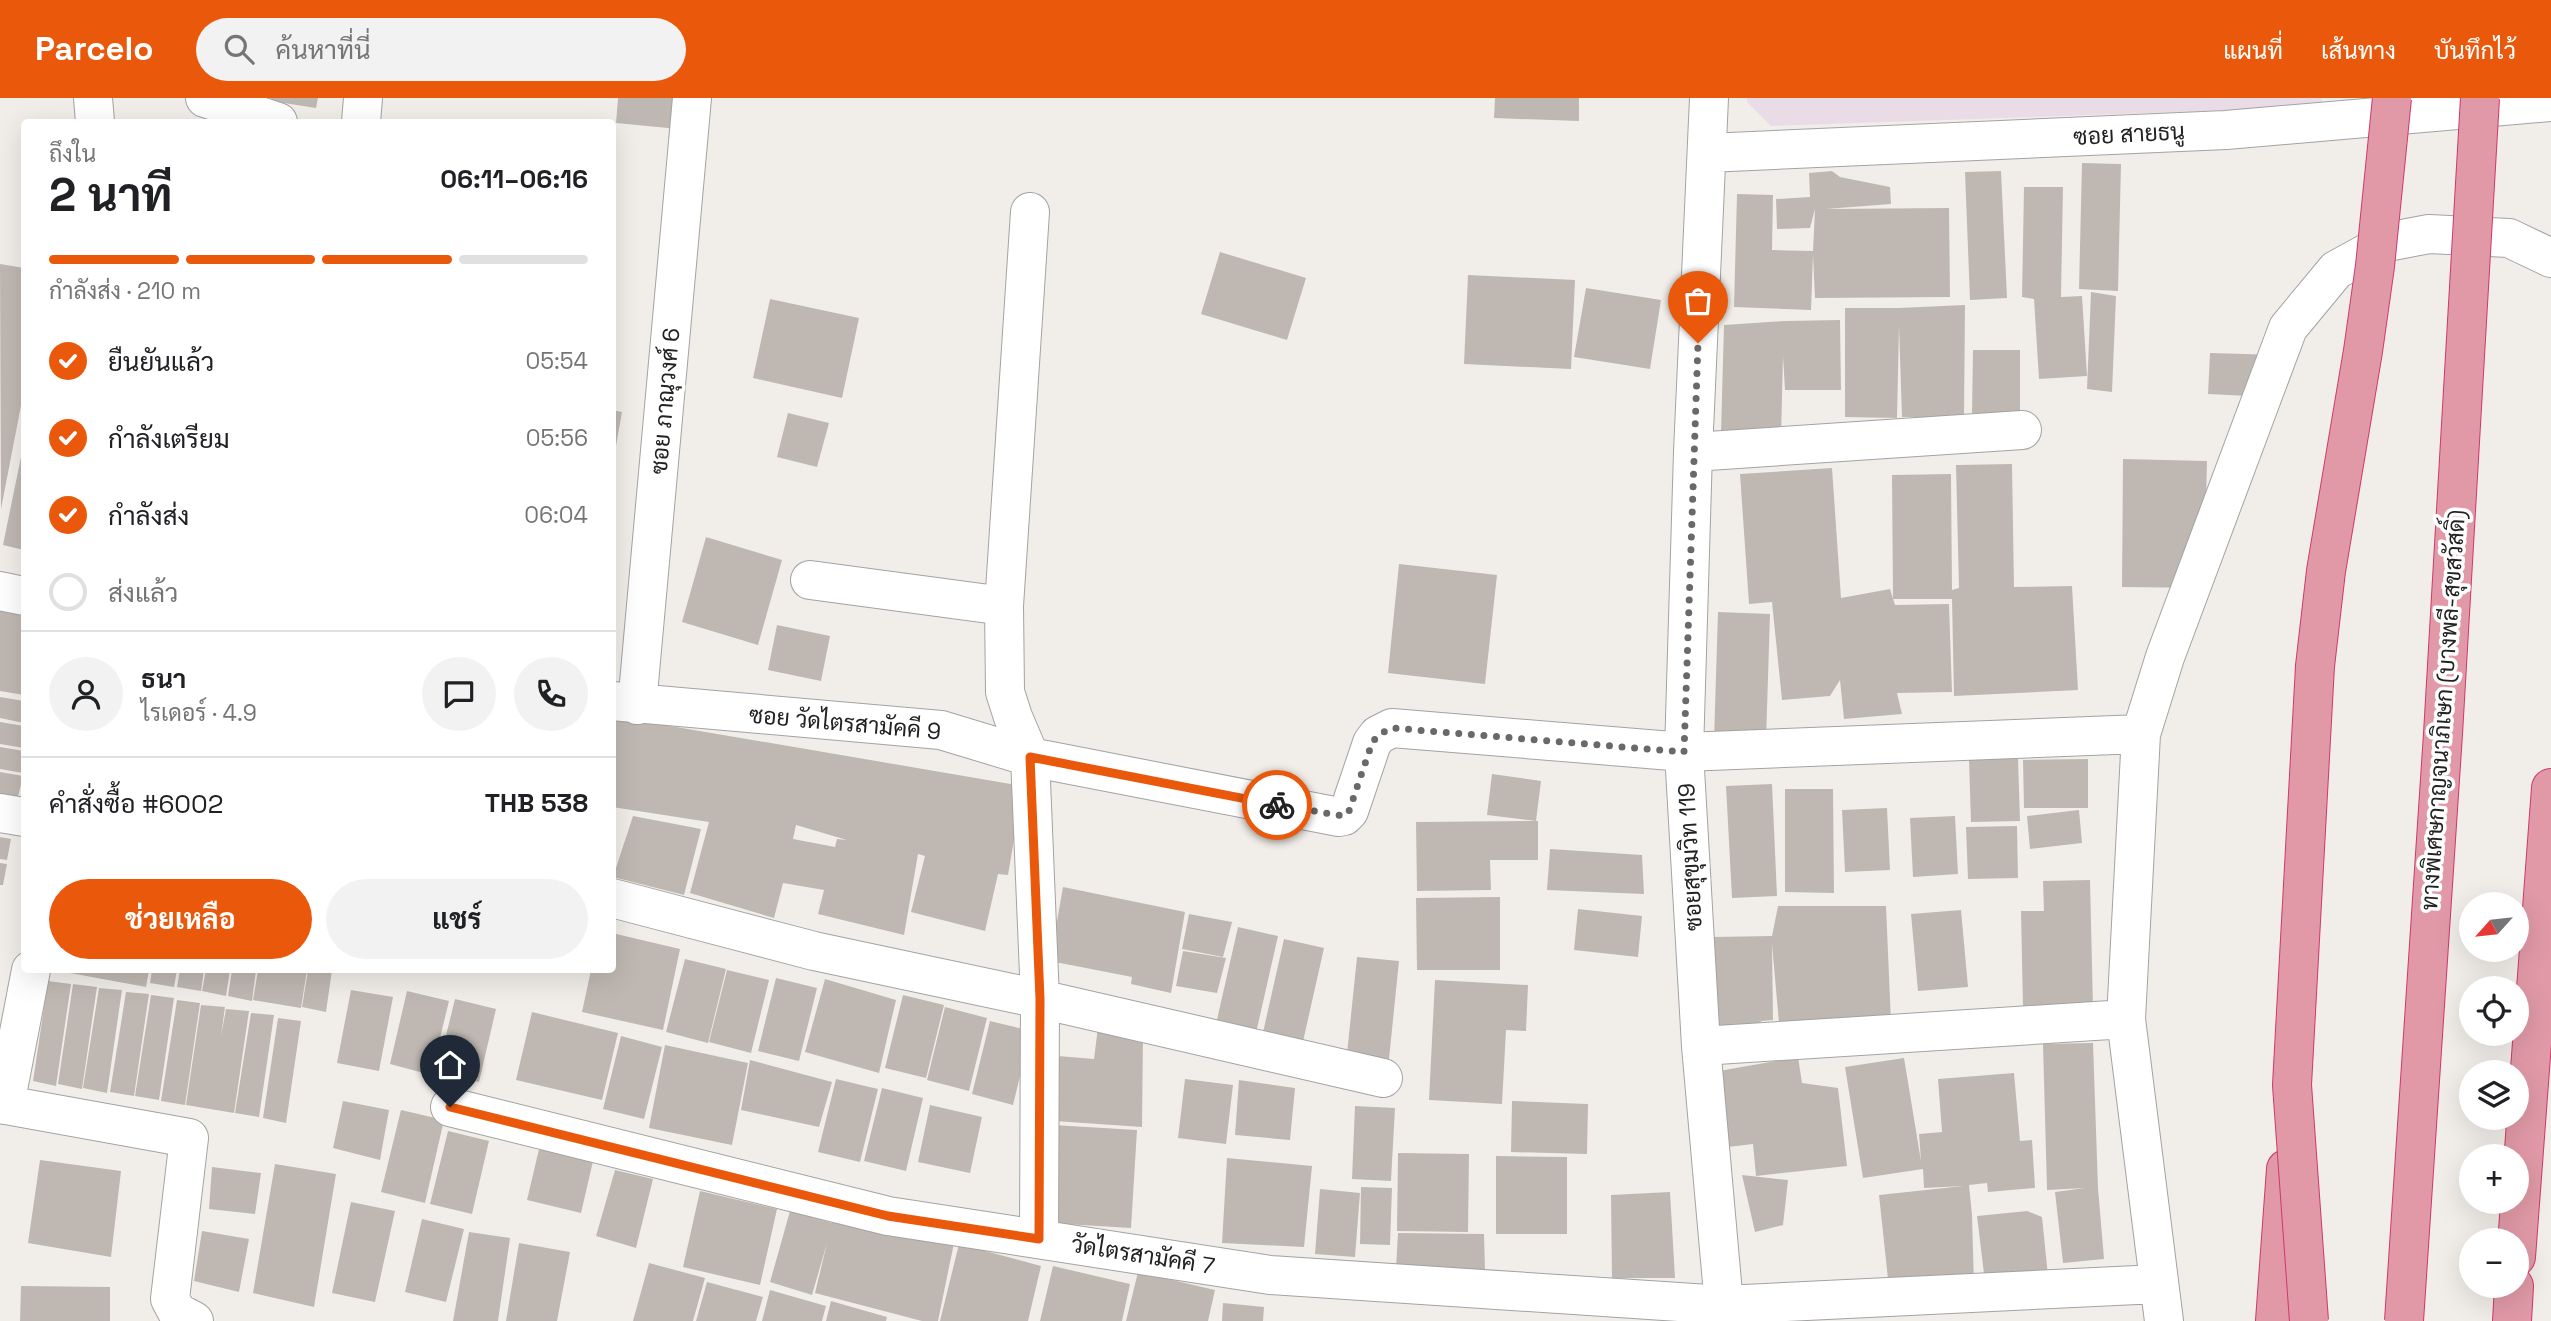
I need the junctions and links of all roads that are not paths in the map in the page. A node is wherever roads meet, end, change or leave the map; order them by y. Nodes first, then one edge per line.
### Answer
1 (93, 98) edge
2 (205, 98) edge
3 (363, 98) edge
4 (692, 98) edge
5 (1709, 98) edge
6 (2392, 98) edge
7 (2480, 98) edge
8 (2551, 102) edge
9 (95, 119) edge
10 (269, 119) edge
11 (361, 119) edge
12 (1707, 153) junction
13 (1030, 212) dead end
14 (2551, 258) edge
15 (2022, 430) dead end
16 (1693, 452) junction
17 (810, 580) dead end
18 (0, 591) edge
19 (21, 595) edge
20 (1004, 606) junction
21 (625, 703) edge
22 (2141, 734) junction
23 (1684, 752) junction
24 (1030, 757) junction
25 (2551, 788) edge
26 (0, 813) edge
27 (21, 816) edge
28 (616, 899) edge
29 (30, 973) edge
30 (1040, 999) junction
31 (2126, 1019) junction
32 (1701, 1046) junction
33 (1383, 1078) dead end
34 (2292, 1084) junction
35 (3, 1105) edge
36 (450, 1107) dead end
37 (2518, 1228) edge
38 (1039, 1239) junction
39 (2158, 1284) junction
40 (2513, 1298) edge
41 (1726, 1313) edge
42 (194, 1321) edge
43 (2164, 1321) edge
44 (2275, 1321) edge
45 (2309, 1321) edge
46 (2404, 1321) edge
47 (2512, 1321) edge

1 - 9 street
2 - 10 street
3 - 11 street
4 - 21 street, ซอย ภาณุวงศ์ 6
5 - 12 street, ซอยสุขุมวิท 119
6 - 34 highway, bridge
7 - 46 highway, ทางพิเศษกาญจนาภิเษก (บางพลี-สุขสวัสดิ์), bridge
8 - 12 street, ซอย สายธนู
12 - 16 street, ซอยสุขุมวิท 119
13 - 20 street
14 - 22 street
15 - 16 street
16 - 23 street, ซอยสุขุมวิท 119
17 - 20 street
18 - 19 street
20 - 24 street
21 - 24 street, ซอย วัดไตรสามัคคี 9
22 - 23 street, ซอย วัดไตรสามัคคี 9
22 - 31 street
23 - 24 street, ซอย วัดไตรสามัคคี 9
23 - 32 street, ซอยสุขุมวิท 119
24 - 30 street
25 - 37 highway
26 - 27 street
28 - 30 street
29 - 35 street
30 - 33 street
30 - 38 street
31 - 32 street
31 - 39 street
32 - 41 street, ซอยสุขุมวิท 119
34 - 44 highway, bridge
34 - 45 highway, bridge
35 - 42 street
36 - 38 street, วัดไตรสามัคคี 7
38 - 41 street, วัดไตรสามัคคี 7
39 - 41 street, วัดไตรสามัคคี 7
39 - 43 street
40 - 47 highway

